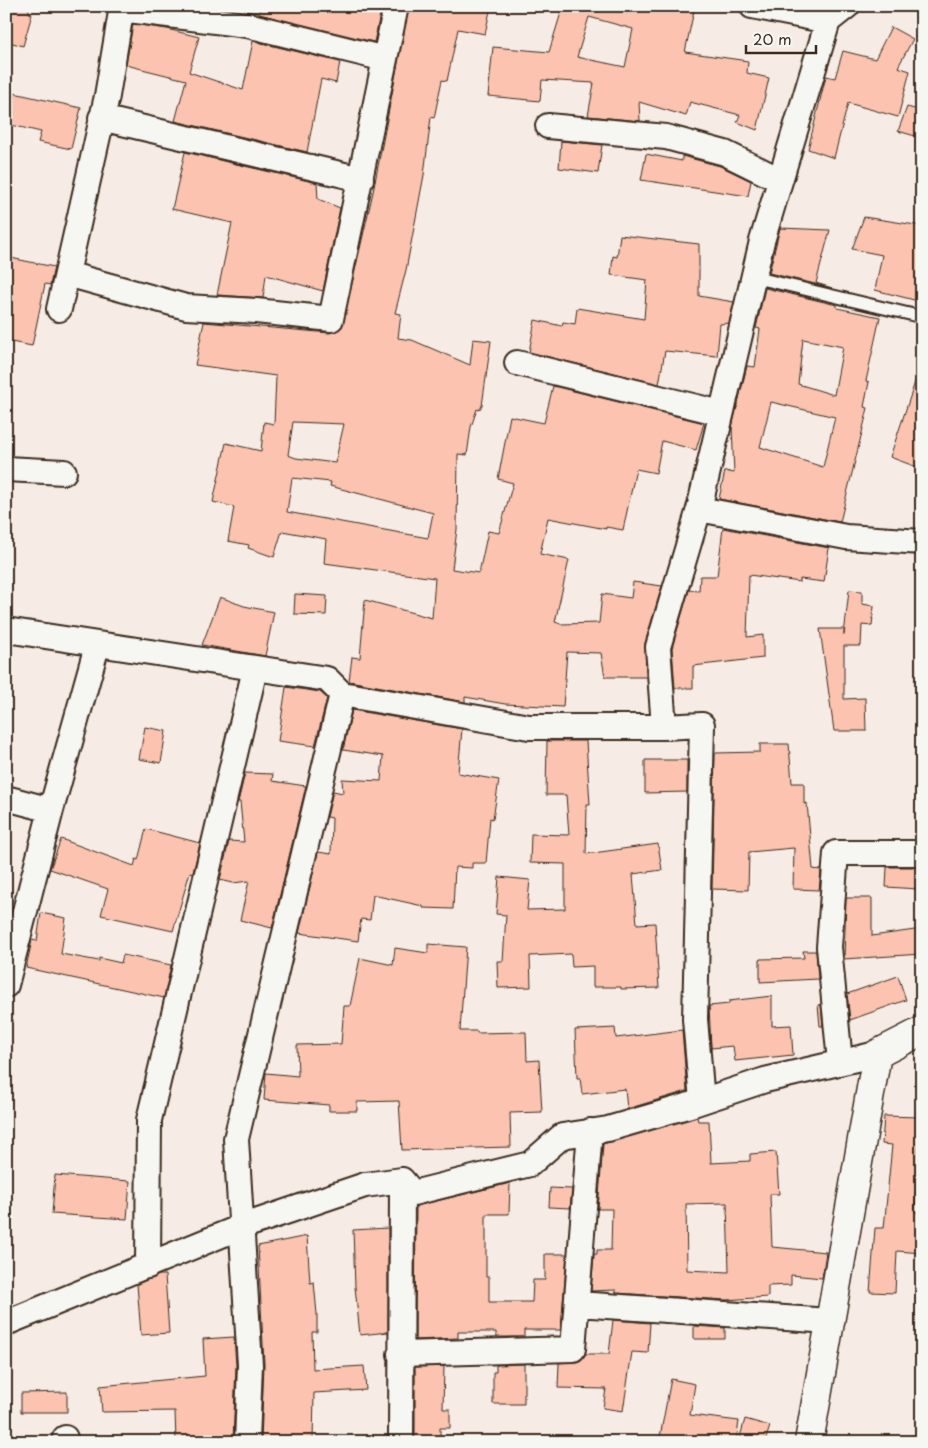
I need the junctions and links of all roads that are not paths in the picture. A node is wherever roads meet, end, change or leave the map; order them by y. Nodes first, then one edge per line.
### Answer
1 (396, 6) edge
2 (752, 6) edge
3 (848, 6) edge
4 (122, 8) edge
5 (828, 21) junction
6 (385, 59) junction
7 (101, 118) junction
8 (548, 126) dead end
9 (361, 179) junction
10 (780, 180) junction
11 (67, 274) junction
12 (753, 277) junction
13 (59, 308) dead end
14 (922, 317) edge
15 (517, 363) dead end
16 (721, 413) junction
17 (6, 469) edge
18 (64, 472) dead end
19 (699, 508) junction
20 (922, 542) edge
21 (6, 630) edge
22 (97, 646) junction
23 (254, 669) junction
24 (342, 694) junction
25 (664, 727) junction
26 (6, 798) edge
27 (51, 810) junction
28 (922, 854) edge
29 (6, 985) edge
30 (922, 1031) edge
31 (876, 1054) junction
32 (840, 1062) junction
33 (702, 1102) junction
34 (590, 1132) junction
35 (402, 1180) junction
36 (241, 1227) junction
37 (148, 1266) junction
38 (577, 1304) junction
39 (830, 1321) junction
40 (6, 1323) edge
41 (400, 1354) junction
42 (247, 1442) edge
43 (401, 1442) edge
44 (810, 1442) edge

1 - 6 street
2 - 5 street
3 - 5 street
4 - 6 street
4 - 7 street
5 - 10 street
6 - 9 street
7 - 9 street
7 - 11 street
8 - 10 street
9 - 11 street
10 - 12 street
11 - 13 street
12 - 14 lane
12 - 16 street
15 - 16 street
16 - 19 street
17 - 18 street
19 - 20 street
19 - 25 street
21 - 22 street
22 - 23 street
22 - 27 street
23 - 24 street
23 - 37 street
24 - 25 street
24 - 36 street
25 - 33 street
26 - 27 street
27 - 29 street
28 - 32 street
30 - 31 street
31 - 32 street
31 - 39 street
32 - 33 street
33 - 34 street
34 - 35 street
34 - 38 street
35 - 36 street
35 - 41 street
36 - 37 street
36 - 42 street
37 - 40 street
38 - 39 street
38 - 41 street
39 - 44 street
41 - 43 street

